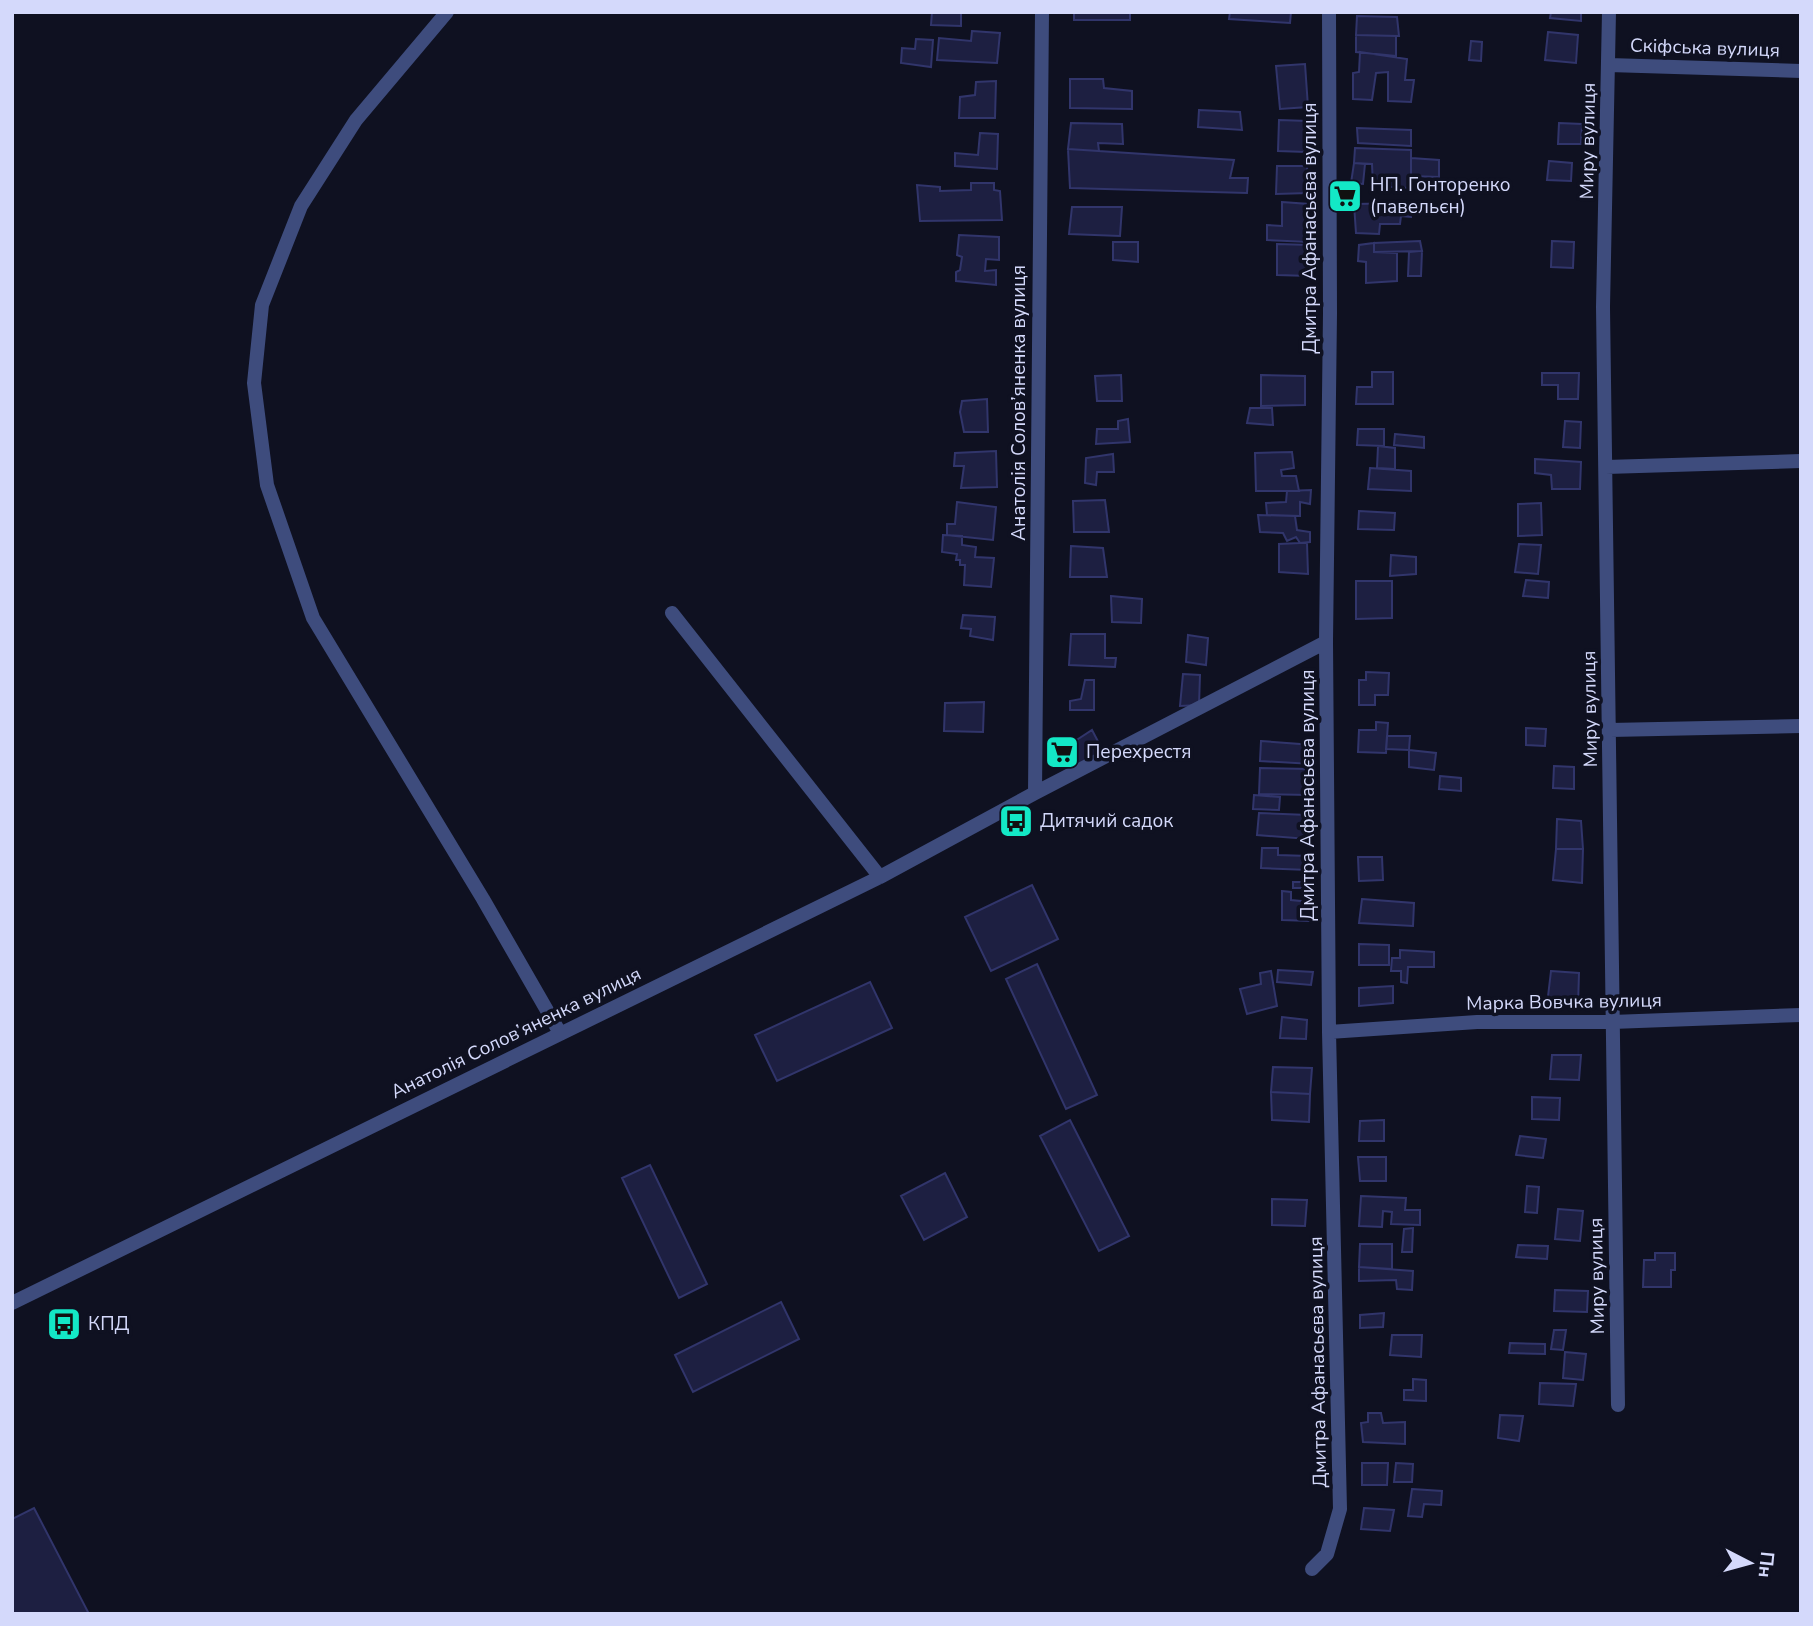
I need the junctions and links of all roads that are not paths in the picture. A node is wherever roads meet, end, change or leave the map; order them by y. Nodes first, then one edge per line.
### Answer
1 (447, 12) edge
2 (1042, 12) edge
3 (1328, 12) edge
4 (1608, 12) edge
5 (1609, 65) junction
6 (1801, 71) edge
7 (1801, 461) edge
8 (1606, 467) junction
9 (672, 613) dead end
10 (1326, 642) junction
11 (1801, 726) edge
12 (1610, 730) junction
13 (1035, 793) junction
14 (880, 877) junction
15 (1801, 1015) edge
16 (1612, 1023) junction
17 (1329, 1032) junction
18 (560, 1033) junction
19 (12, 1303) edge
20 (1618, 1405) dead end
21 (1312, 1569) dead end

1 - 18 street
2 - 13 street, Анатолія Солов’яненка вулиця
3 - 10 street, Дмитра Афанасьєва вулиця
4 - 5 street, Миру вулиця
5 - 6 street, Скіфська вулиця
5 - 8 street, Миру вулиця
7 - 8 street
8 - 12 street, Миру вулиця
9 - 14 street
10 - 13 street, Анатолія Солов’яненка вулиця
10 - 17 street, Дмитра Афанасьєва вулиця
11 - 12 street
12 - 16 street, Миру вулиця
13 - 14 street, Анатолія Солов’яненка вулиця
14 - 18 street, Анатолія Солов’яненка вулиця
15 - 16 street, Марка Вовчка вулиця
16 - 17 street, Марка Вовчка вулиця
16 - 20 street, Миру вулиця
17 - 21 street, Дмитра Афанасьєва вулиця
18 - 19 street, Анатолія Солов’яненка вулиця

